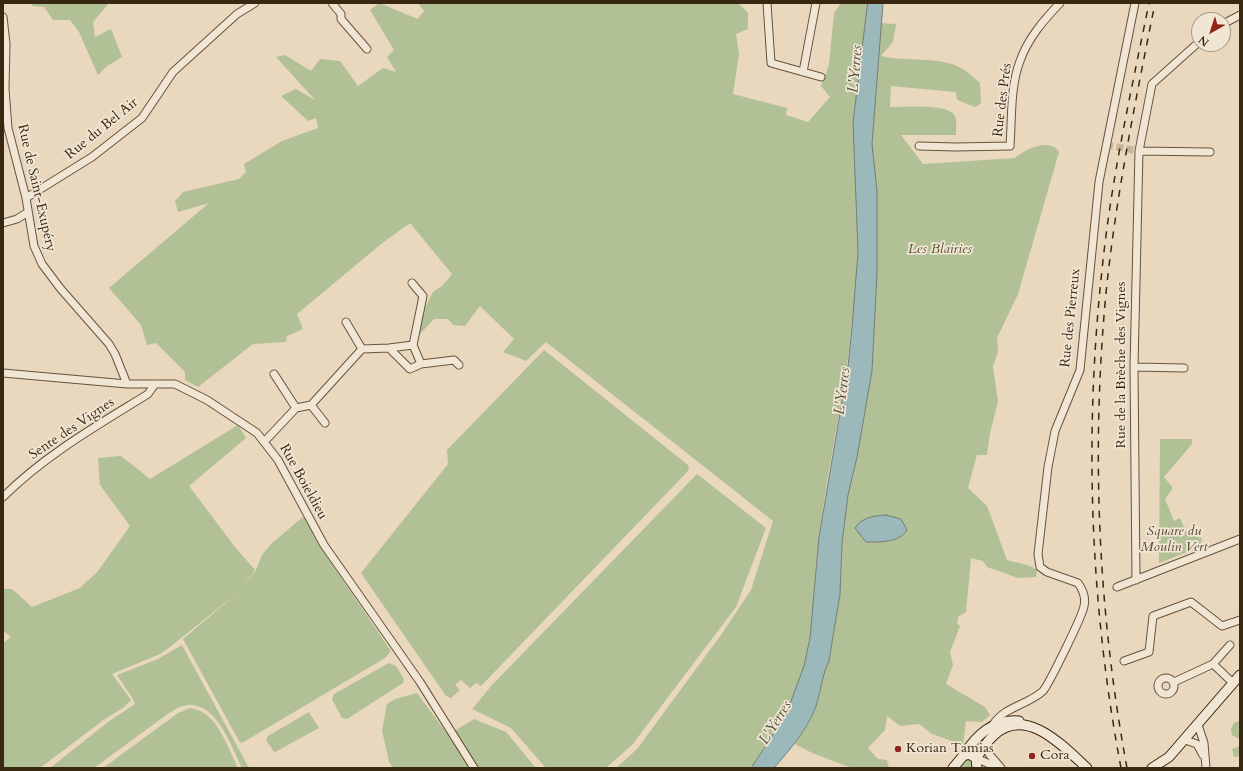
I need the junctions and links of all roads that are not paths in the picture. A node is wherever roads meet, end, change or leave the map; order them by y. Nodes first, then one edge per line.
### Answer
1 (255, 3) edge
2 (332, 3) edge
3 (767, 3) edge
4 (816, 3) edge
5 (1060, 3) edge
6 (1135, 3) edge
7 (1240, 15) edge
8 (3, 18) edge
9 (1231, 20) edge
10 (367, 48) dead end
11 (1191, 49) edge
12 (803, 72) junction
13 (821, 77) dead end
14 (4, 78) edge
15 (920, 146) dead end
16 (1139, 151) junction
17 (1210, 152) dead end
18 (26, 198) junction
19 (28, 212) junction
20 (3, 223) edge
21 (412, 283) dead end
22 (346, 322) dead end
23 (413, 345) junction
24 (389, 348) junction
25 (362, 349) junction
26 (421, 364) junction
27 (459, 365) dead end
28 (1134, 367) junction
29 (1184, 368) dead end
30 (3, 373) edge
31 (274, 374) dead end
32 (128, 384) junction
33 (155, 384) junction
34 (311, 404) junction
35 (296, 408) junction
36 (325, 423) dead end
37 (264, 441) junction
38 (3, 497) edge
39 (1240, 539) edge
40 (1136, 580) junction
41 (1117, 587) dead end
42 (1240, 620) edge
43 (1230, 645) dead end
44 (1124, 661) dead end
45 (1213, 664) junction
46 (1240, 675) edge
47 (1174, 682) dead end
48 (1233, 683) junction
49 (1014, 708) junction
50 (1017, 720) junction
51 (993, 725) junction
52 (1198, 725) junction
53 (1203, 736) junction
54 (1189, 741) junction
55 (1059, 742) junction
56 (986, 744) junction
57 (963, 756) junction
58 (976, 758) junction
59 (1206, 766) edge
60 (474, 768) edge
61 (953, 768) edge
62 (977, 768) edge
63 (1000, 768) edge
64 (1087, 768) edge
65 (1152, 768) edge

1 - 18 street, Rue du Bel Air
2 - 10 street
3 - 12 street
4 - 12 street
5 - 15 street, Rue des Prés
6 - 49 street, Rue des Pierreux
7 - 9 street
8 - 14 street, Rue de Saint-Exupéry
11 - 16 street, Rue de la Brèche des Vignes
12 - 13 street
14 - 18 street, Rue de Saint-Exupéry
16 - 17 street
16 - 28 street, Rue de la Brèche des Vignes
18 - 19 street, Rue de Saint-Exupéry
19 - 20 street
19 - 32 street, Rue de Saint-Exupéry
21 - 23 street
22 - 25 street
23 - 24 street
23 - 26 street
24 - 25 street
24 - 26 street
25 - 34 street
26 - 27 street
28 - 29 street
28 - 40 street, Rue de la Brèche des Vignes
30 - 32 street, Rue Boieldieu
31 - 35 street
32 - 33 street, Rue Boieldieu
33 - 37 street, Rue Boieldieu
33 - 38 street, Sente des Vignes
34 - 35 street
34 - 36 street
35 - 37 street
37 - 60 street, Rue Boieldieu
39 - 40 street
40 - 41 street
42 - 44 street
43 - 45 street
45 - 47 street
45 - 48 street
46 - 48 main road
48 - 52 main road
49 - 50 street
49 - 51 street
50 - 51 main road
50 - 55 main road
51 - 57 main road
52 - 53 street
52 - 54 main road
53 - 54 street
53 - 59 street
54 - 59 street
54 - 65 main road
55 - 56 main road
55 - 64 main road
56 - 58 main road
56 - 63 street
57 - 58 main road
57 - 61 main road
58 - 62 main road
58 - 63 street

